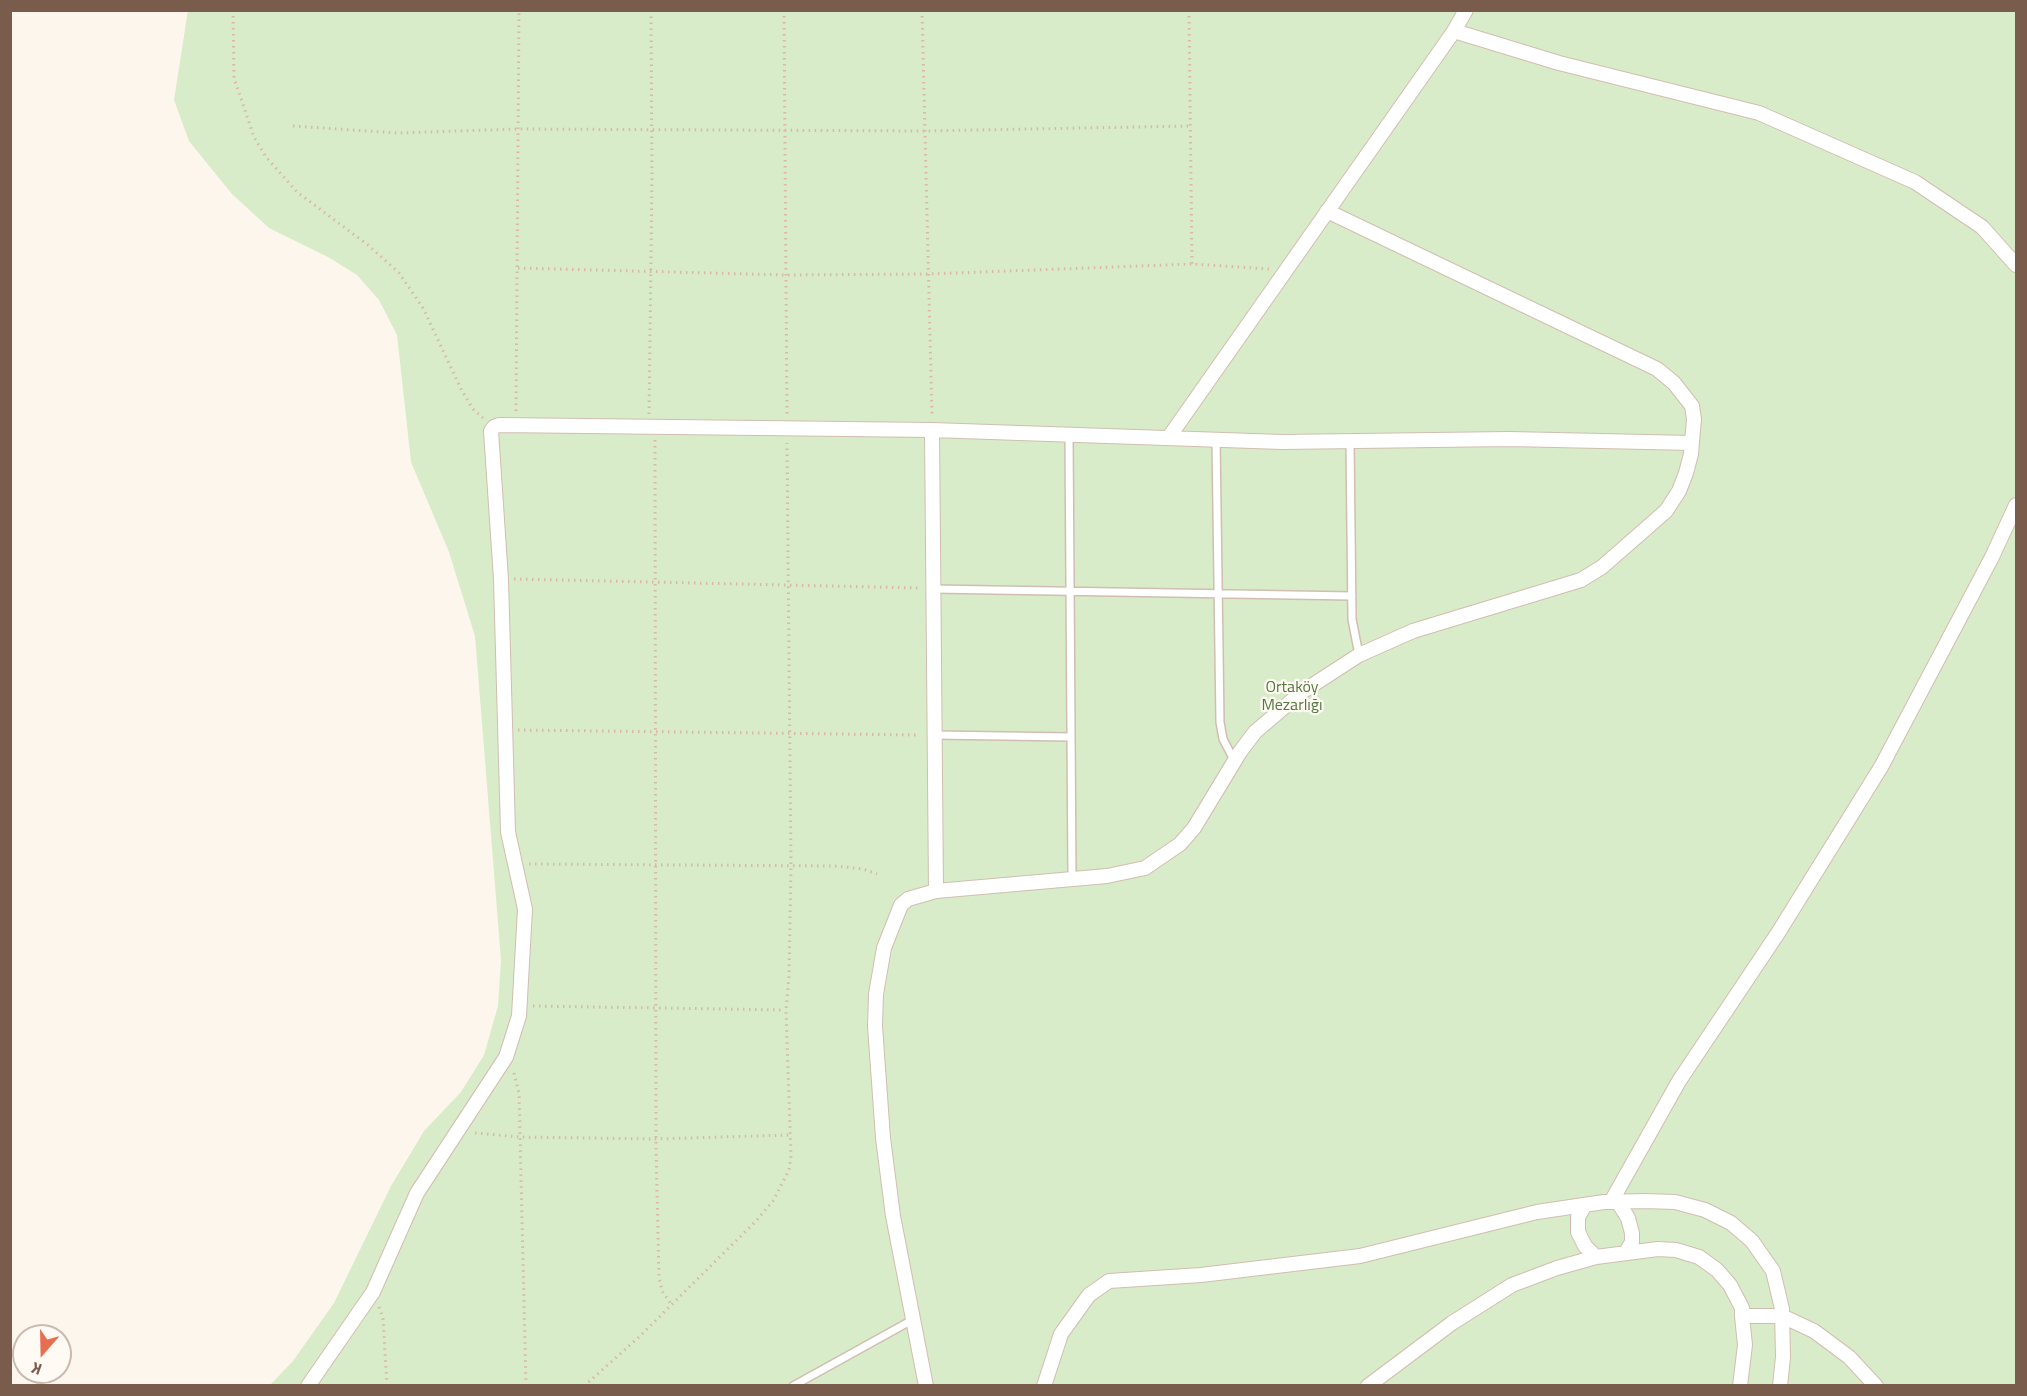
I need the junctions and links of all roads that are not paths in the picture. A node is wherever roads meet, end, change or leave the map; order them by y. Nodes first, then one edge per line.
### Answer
1 (1466, 10) edge
2 (1454, 31) junction
3 (1327, 211) junction
4 (2016, 265) edge
5 (932, 430) junction
6 (1070, 435) junction
7 (1169, 436) junction
8 (1216, 439) junction
9 (1350, 441) junction
10 (1692, 443) junction
11 (2016, 505) edge
12 (934, 589) junction
13 (1070, 592) junction
14 (1217, 594) junction
15 (1352, 596) junction
16 (1359, 655) junction
17 (935, 735) junction
18 (1071, 737) junction
19 (1234, 761) junction
20 (1072, 879) junction
21 (936, 891) junction
22 (1614, 1202) junction
23 (1585, 1205) junction
24 (1626, 1252) junction
25 (1596, 1257) junction
26 (1742, 1316) junction
27 (1782, 1316) junction
28 (914, 1319) junction
29 (308, 1386) edge
30 (793, 1386) edge
31 (926, 1386) edge
32 (1044, 1386) edge
33 (1368, 1386) edge
34 (1740, 1386) edge
35 (1779, 1386) edge
36 (1876, 1386) edge

1 - 2 street
2 - 3 street
2 - 4 street
3 - 7 street
3 - 10 street
5 - 6 street
5 - 12 street
5 - 29 street
6 - 7 street
6 - 13 lane
7 - 8 street
8 - 9 street
8 - 14 lane
9 - 10 street
9 - 15 lane
10 - 16 street
11 - 22 street
12 - 13 lane
12 - 17 street
13 - 14 lane
13 - 18 lane
14 - 15 lane
14 - 19 lane
15 - 16 lane
16 - 19 street
17 - 18 lane
17 - 21 street
18 - 20 lane
19 - 20 street
20 - 21 street
21 - 28 street
22 - 23 street
22 - 24 street
22 - 27 street
23 - 25 street
23 - 32 street
24 - 25 street
24 - 26 street
25 - 33 street
26 - 27 street
26 - 34 street
27 - 35 street
27 - 36 street
28 - 30 lane
28 - 31 street

